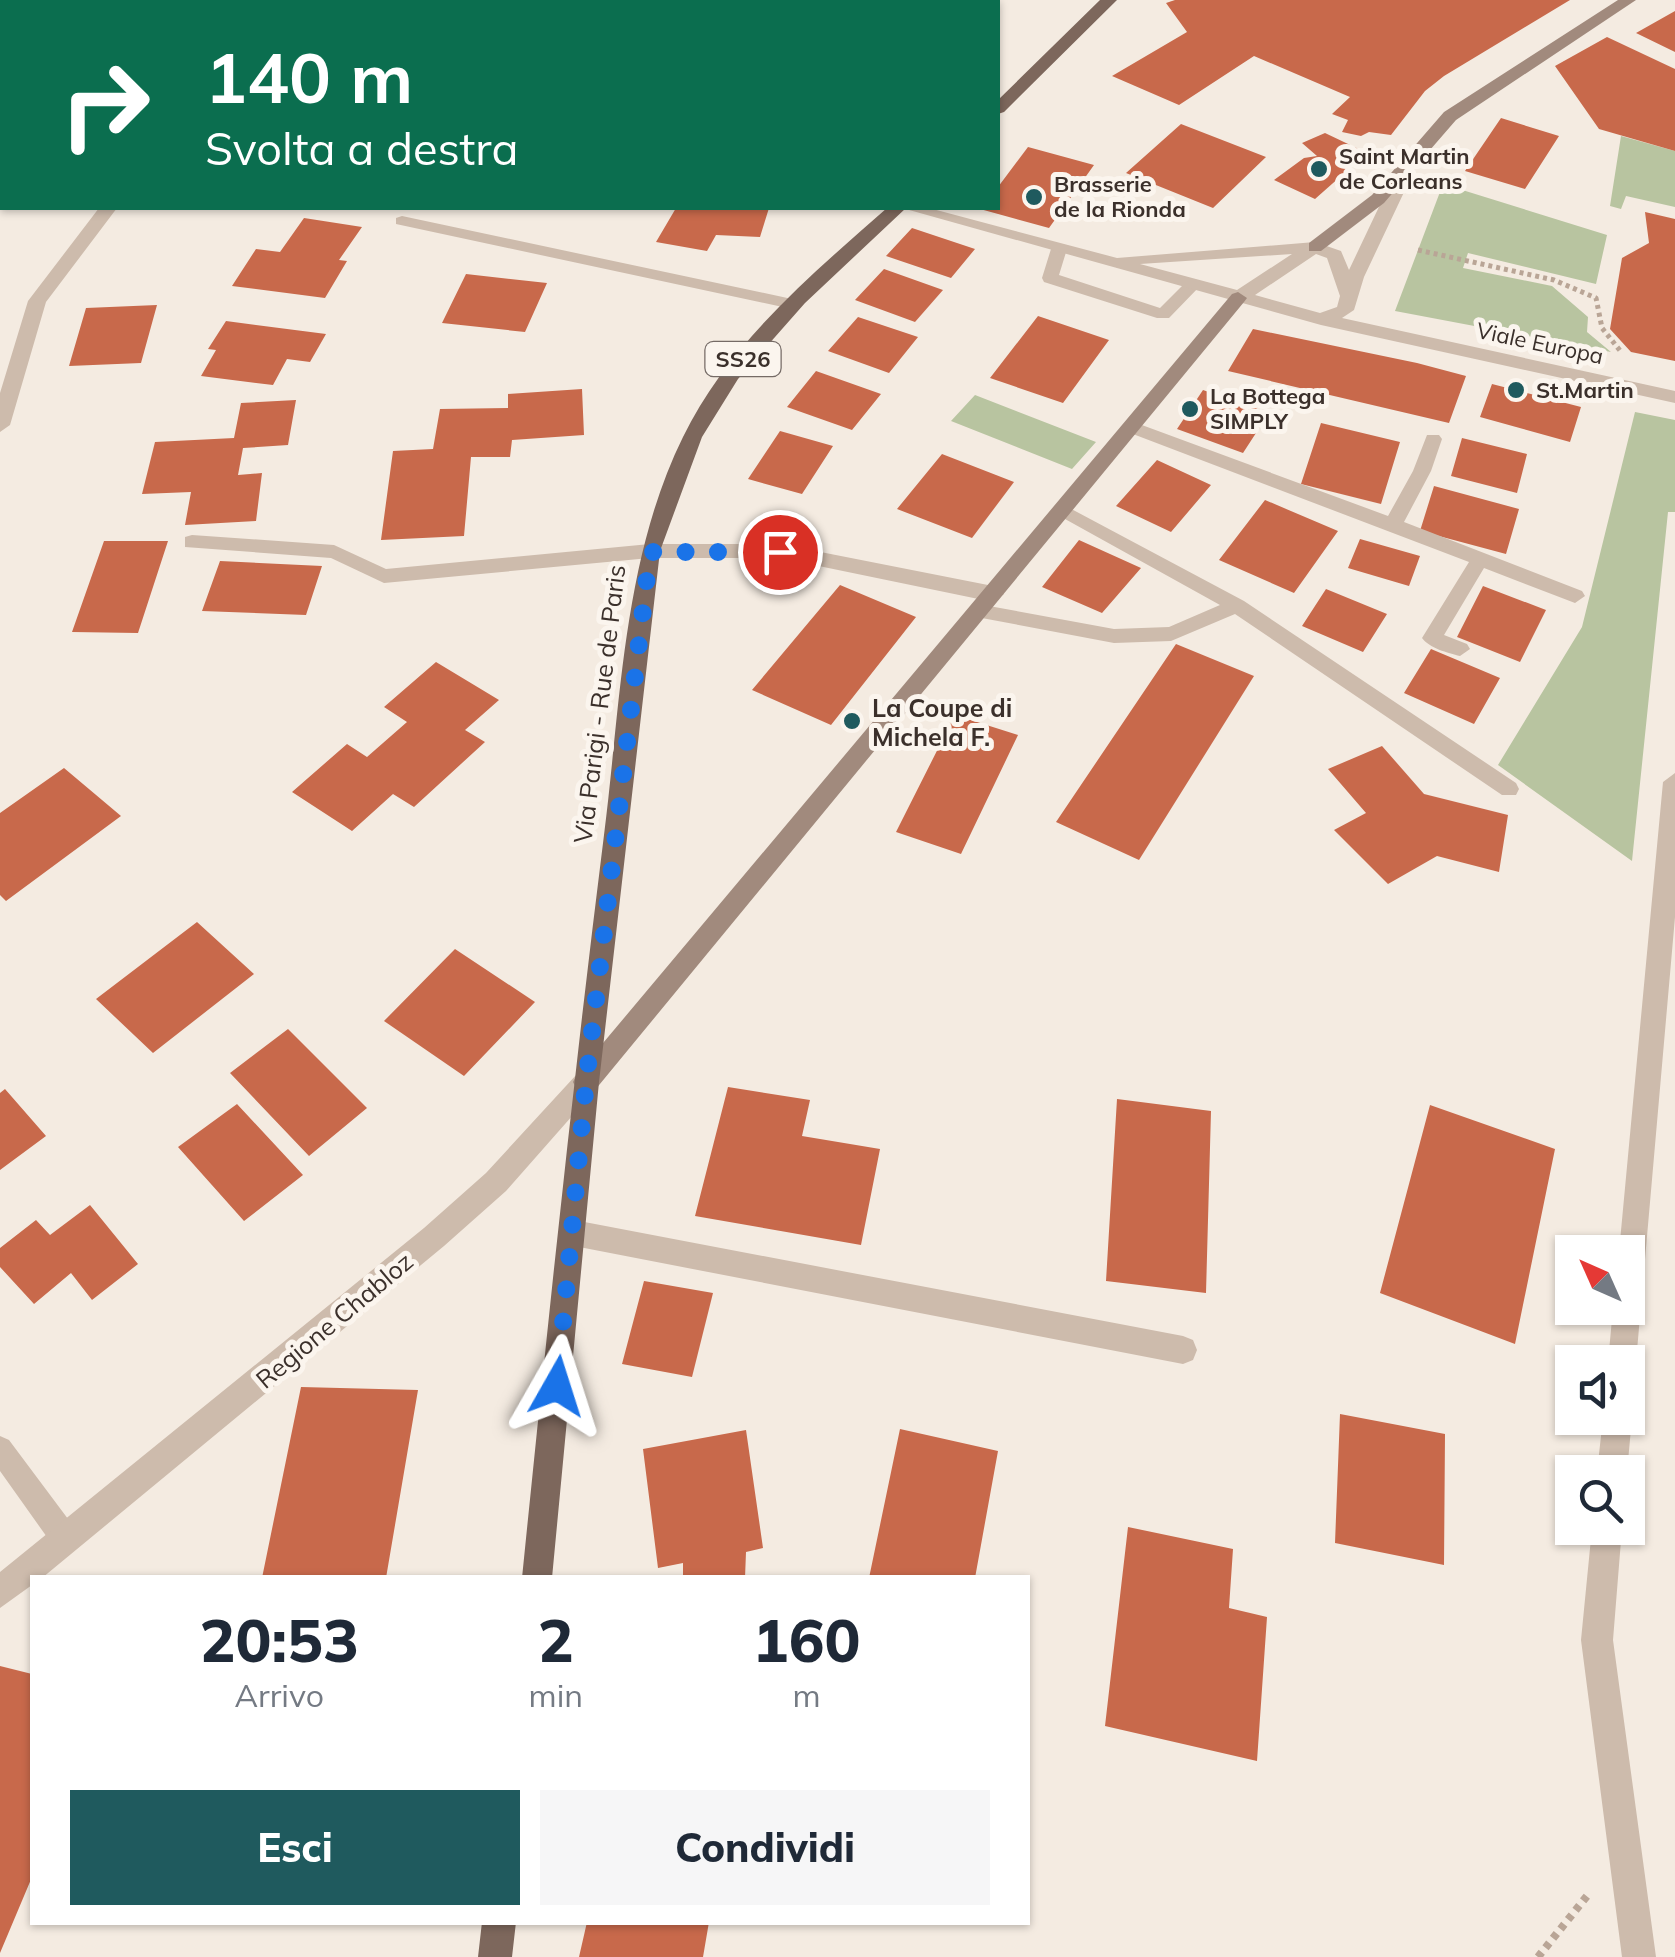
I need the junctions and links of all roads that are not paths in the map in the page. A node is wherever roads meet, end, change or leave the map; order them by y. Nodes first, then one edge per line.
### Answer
1 (1109, 0) edge
2 (1628, 0) edge
3 (1000, 107) edge
4 (1405, 172) junction
5 (106, 210) edge
6 (895, 210) edge
7 (917, 210) edge
8 (402, 221) dead end
9 (1315, 247) junction
10 (1058, 249) junction
11 (1104, 261) junction
12 (1193, 285) junction
13 (1238, 298) junction
14 (1350, 298) junction
15 (792, 304) junction
16 (1321, 319) junction
17 (1396, 337) junction
18 (1675, 397) edge
19 (0, 425) edge
20 (1131, 427) junction
21 (1433, 439) dead end
22 (1062, 510) junction
23 (1393, 525) junction
24 (192, 542) dead end
25 (650, 552) junction
26 (1479, 561) junction
27 (993, 594) junction
28 (1574, 596) dead end
29 (1236, 606) junction
30 (978, 612) junction
31 (1460, 649) dead end
32 (1675, 782) edge
33 (1509, 789) dead end
34 (586, 1082) junction
35 (574, 1233) junction
36 (1633, 1235) edge
37 (1183, 1350) dead end
38 (0, 1449) edge
39 (64, 1537) junction
40 (1605, 1545) edge
41 (536, 1575) edge
42 (0, 1592) edge
43 (499, 1925) edge
44 (496, 1957) edge
45 (1639, 1957) edge

1 - 3 main road
2 - 4 street
4 - 9 street
4 - 14 street
5 - 19 street
6 - 15 main road, Via Parigi - Rue de Paris / SS26
7 - 10 street, Viale Europa
8 - 15 lane
9 - 11 street
9 - 13 street
9 - 14 street
10 - 11 street, Viale Europa
10 - 12 lane
11 - 12 street, Viale Europa
12 - 13 street, Viale Europa
13 - 16 street, Viale Europa
13 - 20 street
14 - 16 street
14 - 17 street
15 - 25 main road, Via Parigi - Rue de Paris / SS26
16 - 17 street, Viale Europa
17 - 18 street, Viale Europa
20 - 22 street
20 - 23 lane
21 - 23 lane
22 - 27 street
22 - 29 lane
23 - 26 lane
24 - 25 lane
25 - 27 street
25 - 34 main road, Via Parigi - Rue de Paris / SS26
26 - 28 lane
26 - 31 lane
27 - 30 street
29 - 30 lane
29 - 33 lane
30 - 34 street
32 - 36 street
34 - 35 main road, Via Parigi - Rue de Paris / SS26
34 - 39 street, Regione Chabloz
35 - 37 street
35 - 41 main road, Via Parigi - Rue de Paris / SS26
38 - 39 lane
39 - 42 street, Regione Chabloz
40 - 45 street
43 - 44 main road

